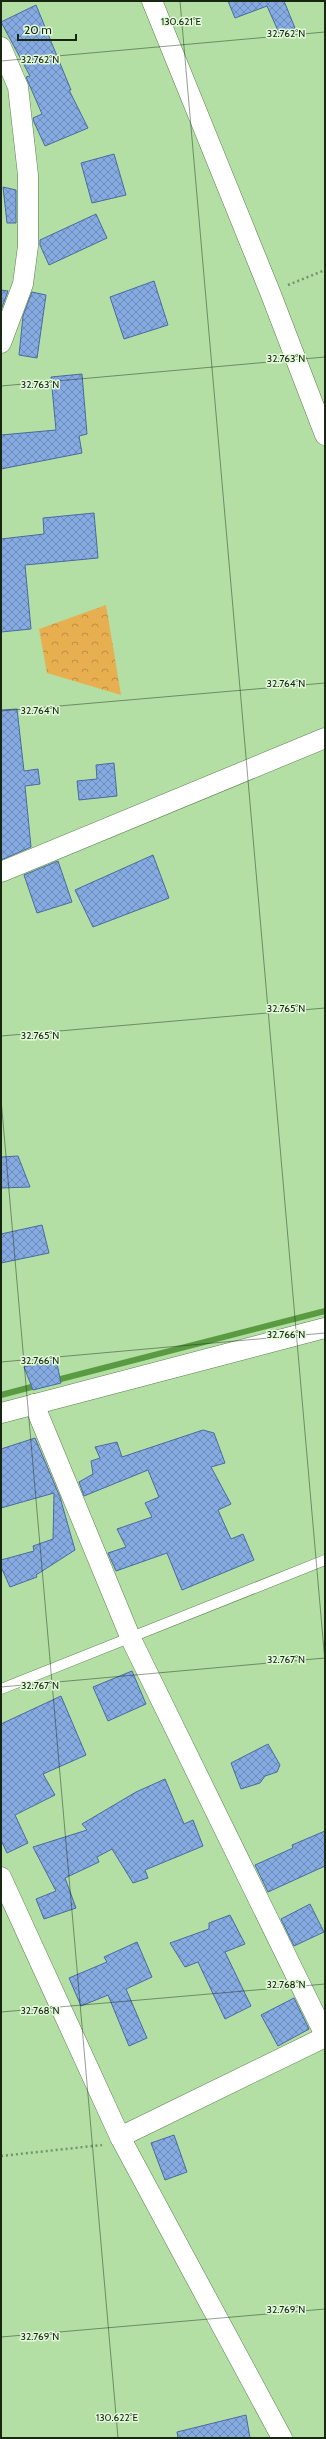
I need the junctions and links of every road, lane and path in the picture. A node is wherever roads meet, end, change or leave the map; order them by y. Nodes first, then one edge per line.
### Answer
1 (152, 1) edge
2 (1, 47) edge
3 (325, 270) edge
4 (270, 292) junction
5 (1, 343) edge
6 (325, 435) edge
7 (325, 738) edge
8 (1, 872) edge
9 (325, 1328) edge
10 (34, 1404) junction
11 (1, 1413) edge
12 (325, 1560) edge
13 (131, 1639) junction
14 (1, 1689) edge
15 (1, 1877) edge
16 (325, 2036) edge
17 (325, 2042) edge
18 (325, 2046) edge
19 (120, 2137) junction
20 (1, 2156) edge
21 (282, 2438) edge

1 - 4 street
2 - 5 street
3 - 4 path
4 - 6 street
7 - 8 street
9 - 10 street
10 - 11 street
10 - 13 street
12 - 13 lane
13 - 14 lane
13 - 16 street
15 - 19 street
16 - 19 street
17 - 18 street
19 - 20 path
19 - 21 street

